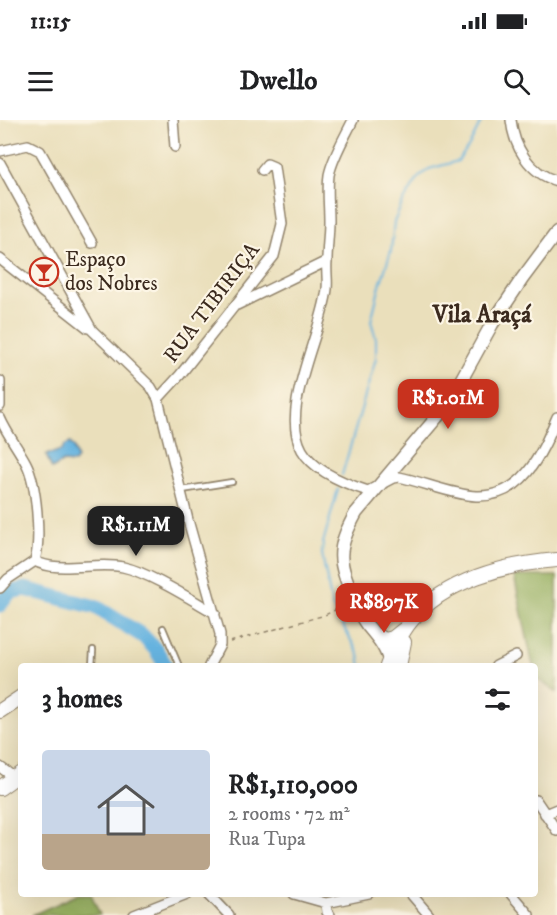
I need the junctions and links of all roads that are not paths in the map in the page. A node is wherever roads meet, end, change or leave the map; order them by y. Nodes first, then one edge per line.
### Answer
1 (173, 120) edge
2 (353, 120) edge
3 (511, 120) edge
4 (175, 147) dead end
5 (0, 151) edge
6 (0, 163) edge
7 (262, 170) dead end
8 (557, 181) edge
9 (557, 232) edge
10 (92, 243) dead end
11 (0, 259) edge
12 (327, 261) junction
13 (235, 306) junction
14 (92, 330) junction
15 (0, 381) edge
16 (158, 399) junction
17 (0, 406) edge
18 (557, 417) edge
19 (0, 418) edge
20 (232, 482) dead end
21 (379, 486) junction
22 (180, 490) junction
23 (556, 560) edge
24 (35, 561) junction
25 (0, 588) edge
26 (215, 613) junction
27 (368, 626) junction
28 (406, 627) junction
29 (163, 628) dead end
30 (378, 636) junction
31 (93, 650) dead end
32 (516, 656) dead end
33 (92, 663) edge
34 (178, 663) edge
35 (211, 663) edge
36 (389, 663) edge
37 (389, 663) edge
38 (391, 663) edge
39 (502, 663) edge
40 (18, 699) edge
41 (0, 711) edge
42 (0, 767) edge
43 (18, 775) edge
44 (0, 788) edge
45 (538, 803) edge
46 (557, 809) edge
47 (545, 814) junction
48 (557, 831) edge
49 (179, 897) edge
50 (212, 897) edge
51 (300, 897) edge
52 (361, 897) edge
53 (414, 897) edge
54 (514, 897) edge
55 (326, 911) edge
56 (134, 915) edge
57 (229, 915) edge
58 (429, 915) edge
59 (529, 915) edge

1 - 4 street
2 - 12 street
3 - 8 street
5 - 10 street
6 - 14 street
7 - 13 street, RUA TIBIRIÇA
9 - 21 street
11 - 14 street
12 - 13 street
12 - 21 street
13 - 16 street, RUA TIBIRIÇA
14 - 16 street
15 - 17 street
16 - 22 street
18 - 21 street
19 - 24 street
20 - 22 lane
21 - 27 street
22 - 26 street
23 - 28 main road
24 - 25 street
24 - 26 street
26 - 35 street
27 - 30 street
27 - 36 street
28 - 30 main road
28 - 38 main road
29 - 34 lane
30 - 37 street
31 - 33 lane
32 - 39 street
40 - 41 main road
42 - 43 street
43 - 44 main road
45 - 47 street
46 - 47 street
47 - 48 street
49 - 56 street
50 - 57 street
51 - 55 street
52 - 55 street
53 - 58 street
54 - 59 street

